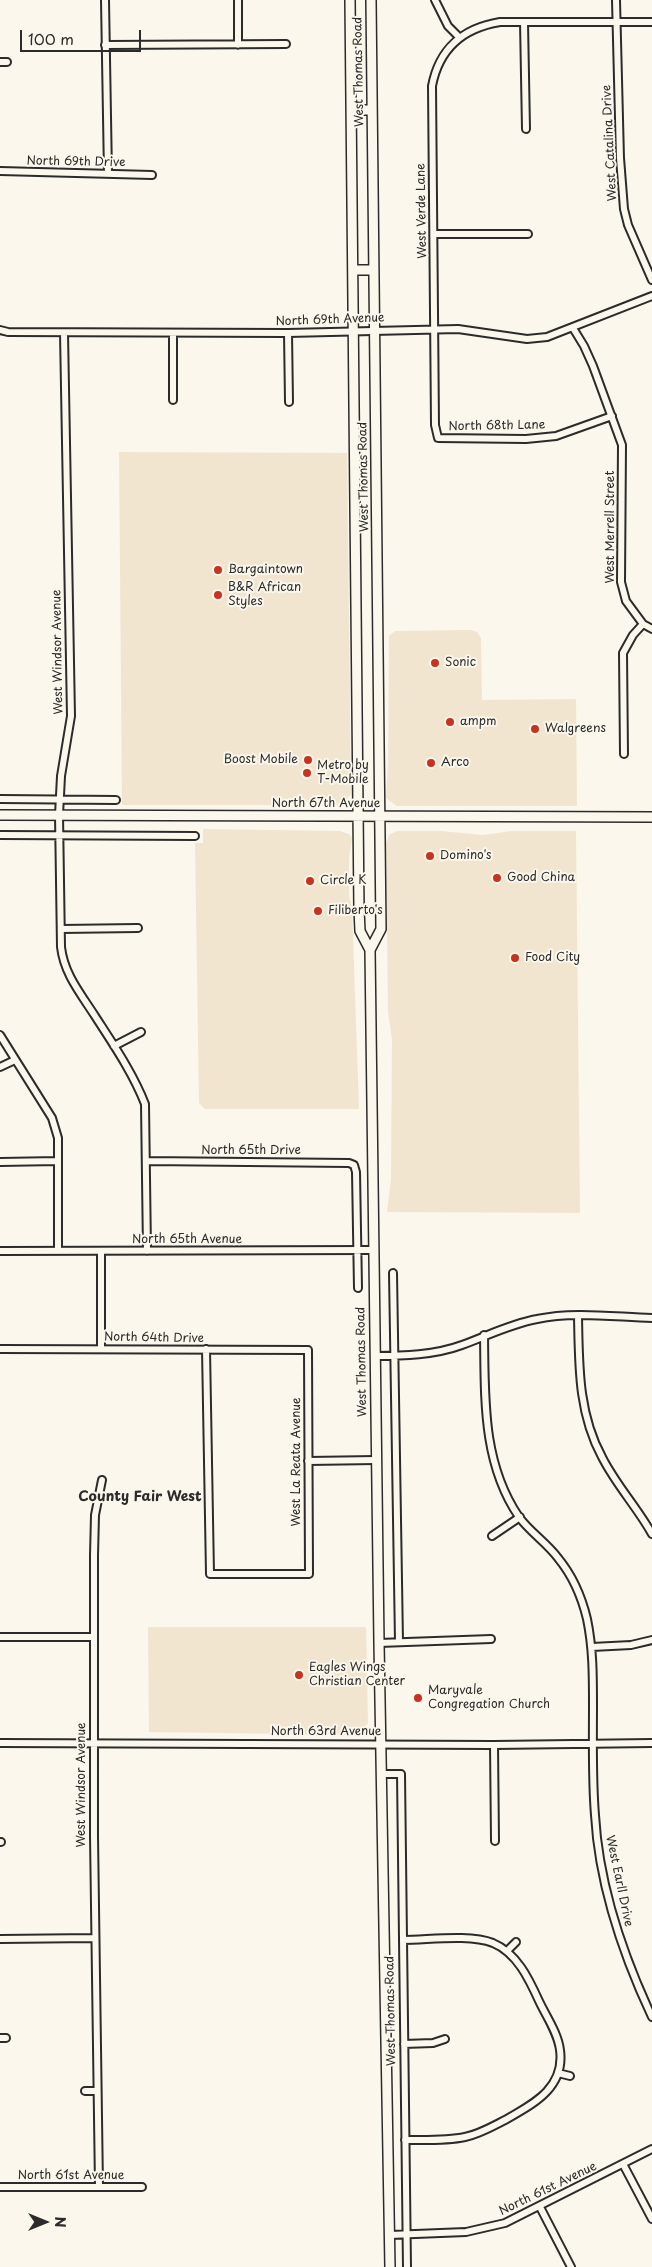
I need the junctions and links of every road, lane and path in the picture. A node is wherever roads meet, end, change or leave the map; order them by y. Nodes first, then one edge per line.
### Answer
1 (105, 0) edge
2 (238, 0) edge
3 (350, 0) edge
4 (370, 0) edge
5 (435, 0) edge
6 (616, 0) edge
7 (616, 21) junction
8 (524, 22) junction
9 (652, 22) edge
10 (460, 38) junction
11 (286, 44) dead end
12 (105, 45) junction
13 (238, 45) junction
14 (351, 110) junction
15 (372, 110) junction
16 (526, 129) dead end
17 (0, 171) edge
18 (108, 174) junction
19 (152, 175) dead end
20 (434, 234) junction
21 (528, 234) dead end
22 (353, 270) junction
23 (374, 270) junction
24 (652, 280) edge
25 (652, 296) edge
26 (573, 328) junction
27 (435, 329) junction
28 (0, 330) edge
29 (374, 330) junction
30 (354, 331) junction
31 (64, 333) junction
32 (174, 333) junction
33 (288, 333) junction
34 (174, 400) dead end
35 (289, 402) dead end
36 (612, 416) junction
37 (438, 438) joint
38 (643, 624) junction
39 (652, 629) edge
40 (624, 754) dead end
41 (0, 799) edge
42 (60, 800) junction
43 (116, 800) dead end
44 (0, 815) edge
45 (59, 815) junction
46 (379, 816) junction
47 (358, 817) junction
48 (652, 817) edge
49 (0, 835) edge
50 (59, 836) junction
51 (195, 836) dead end
52 (138, 928) dead end
53 (61, 929) junction
54 (370, 950) junction
55 (141, 1032) dead end
56 (0, 1035) edge
57 (114, 1046) junction
58 (15, 1060) junction
59 (0, 1068) edge
60 (58, 1161) junction
61 (147, 1161) junction
62 (0, 1162) edge
63 (354, 1165) joint
64 (373, 1250) junction
65 (0, 1251) edge
66 (58, 1251) junction
67 (101, 1251) junction
68 (147, 1251) junction
69 (358, 1251) junction
70 (393, 1273) dead end
71 (358, 1288) dead end
72 (578, 1316) junction
73 (652, 1318) edge
74 (484, 1335) junction
75 (101, 1348) junction
76 (0, 1350) edge
77 (206, 1350) junction
78 (308, 1350) joint
79 (375, 1356) junction
80 (394, 1356) junction
81 (376, 1460) junction
82 (308, 1461) junction
83 (102, 1480) dead end
84 (520, 1518) junction
85 (652, 1534) edge
86 (492, 1536) dead end
87 (0, 1637) edge
88 (94, 1637) junction
89 (491, 1640) dead end
90 (652, 1640) edge
91 (379, 1642) junction
92 (399, 1642) junction
93 (592, 1647) junction
94 (0, 1743) edge
95 (94, 1743) junction
96 (652, 1743) edge
97 (381, 1744) junction
98 (593, 1744) junction
99 (494, 1745) junction
100 (382, 1774) junction
101 (495, 1841) dead end
102 (94, 1938) junction
103 (0, 1940) edge
104 (403, 1940) junction
105 (516, 1942) dead end
106 (507, 1951) junction
107 (652, 2017) edge
108 (445, 2038) dead end
109 (404, 2044) junction
110 (558, 2073) junction
111 (570, 2076) dead end
112 (85, 2091) dead end
113 (97, 2091) junction
114 (405, 2140) junction
115 (652, 2149) edge
116 (624, 2164) junction
117 (0, 2187) edge
118 (99, 2187) junction
119 (142, 2187) dead end
120 (540, 2207) junction
121 (652, 2219) edge
122 (390, 2235) junction
123 (406, 2235) junction
124 (390, 2267) edge
125 (407, 2267) edge
126 (571, 2267) edge

1 - 12 street
2 - 13 street
3 - 14 main road, West Thomas Road
4 - 15 main road, West Thomas Road
5 - 10 street
6 - 7 street, West Catalina Drive
7 - 8 street, West Verde Lane
7 - 9 street, West Verde Lane
7 - 24 street, West Catalina Drive
8 - 10 street, West Verde Lane
8 - 16 street
10 - 20 street, West Verde Lane
11 - 13 street
12 - 13 street
12 - 18 street
14 - 15 main road
14 - 22 main road, West Thomas Road
15 - 23 main road, West Thomas Road
17 - 18 street, North 69th Drive
18 - 19 street, North 69th Drive
20 - 21 street
20 - 27 street, West Verde Lane
22 - 23 main road
22 - 30 main road, West Thomas Road
23 - 29 main road, West Thomas Road
25 - 26 street, North 69th Avenue
26 - 27 street, North 69th Avenue
26 - 36 street, West Merrell Street
27 - 29 street, North 69th Avenue
27 - 37 street, West Verde Lane
28 - 31 street, North 69th Avenue
29 - 30 street, North 69th Avenue
29 - 46 main road, West Thomas Road
30 - 33 street, North 69th Avenue
30 - 47 main road, West Thomas Road
31 - 32 street, North 69th Avenue
31 - 42 street, West Windsor Avenue
32 - 33 street, North 69th Avenue
32 - 34 street
33 - 35 street
36 - 37 street, North 68th Lane
36 - 38 street, West Merrell Street
38 - 39 street
38 - 40 street
41 - 42 street
42 - 43 street
42 - 45 street, West Windsor Avenue
44 - 45 main road, North 67th Avenue
45 - 47 main road, North 67th Avenue
45 - 50 street, West Windsor Avenue
46 - 47 main road, North 67th Avenue
46 - 48 main road, North 67th Avenue
46 - 54 main road, West Thomas Road
47 - 54 main road, West Thomas Road
49 - 50 street
50 - 51 street
50 - 53 street, West Windsor Avenue
52 - 53 street
53 - 57 street, West Windsor Avenue
54 - 64 main road, West Thomas Road
55 - 57 street
56 - 58 street
57 - 61 street, West Windsor Avenue
58 - 59 street
58 - 60 street
60 - 62 street
60 - 66 street
61 - 63 street, North 65th Drive
61 - 68 street, West Windsor Avenue
63 - 69 street, West Thomas Road
64 - 69 street, North 65th Avenue
64 - 79 main road, West Thomas Road
65 - 66 street, North 65th Avenue
66 - 67 street, North 65th Avenue
67 - 68 street, North 65th Avenue
67 - 75 street
68 - 69 street, North 65th Avenue
69 - 71 street, West Thomas Road
70 - 80 street
72 - 73 street
72 - 74 street
72 - 85 street
74 - 80 street
74 - 84 street
75 - 76 street, North 64th Drive
75 - 77 street, North 64th Drive
77 - 78 street, North 64th Drive
77 - 82 street, West La Reata Avenue
78 - 82 street, West La Reata Avenue
79 - 80 street
79 - 81 main road, West Thomas Road
80 - 92 street
81 - 82 street
81 - 91 main road, West Thomas Road
83 - 88 street, West Windsor Avenue
84 - 86 street
84 - 93 street
87 - 88 street
88 - 95 street, West Windsor Avenue
89 - 92 street
90 - 93 street
91 - 92 street
91 - 97 main road, West Thomas Road
93 - 98 street
94 - 95 street, North 63rd Avenue
95 - 97 street, North 63rd Avenue
95 - 102 street, West Windsor Avenue
96 - 98 street, North 63rd Avenue
97 - 99 street, North 63rd Avenue
97 - 100 main road, West Thomas Road
98 - 99 street, North 63rd Avenue
98 - 107 street, West Earll Drive
99 - 101 street
100 - 104 street, West Thomas Road
100 - 122 main road, West Thomas Road
102 - 103 street
102 - 113 street, West Windsor Avenue
104 - 106 street
104 - 109 street, West Thomas Road
105 - 106 street
106 - 110 street
108 - 109 street
109 - 114 street, West Thomas Road
110 - 111 street
110 - 114 street
112 - 113 street
113 - 118 street, West Windsor Avenue
114 - 123 street, West Thomas Road
115 - 116 street, North 61st Avenue
116 - 120 street, North 61st Avenue
116 - 121 street
117 - 118 street, North 61st Avenue
118 - 119 street, North 61st Avenue
120 - 123 street, North 61st Avenue
120 - 126 street
122 - 123 street, North 61st Avenue
122 - 124 main road, West Thomas Road
123 - 125 street, West Thomas Road

